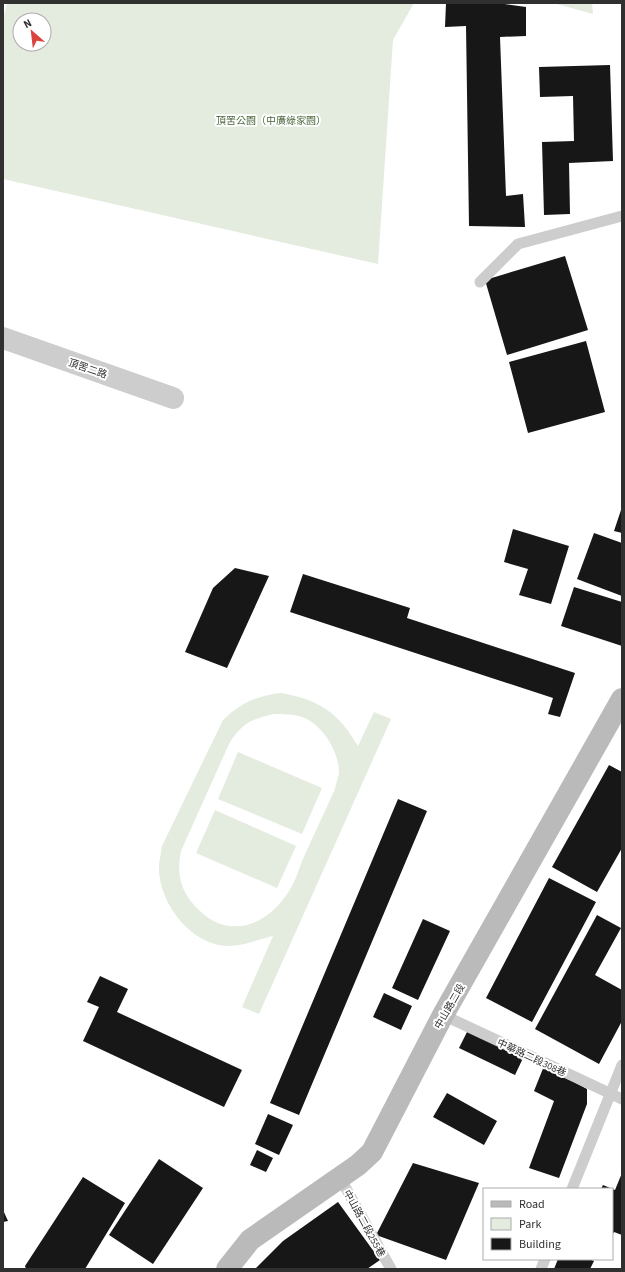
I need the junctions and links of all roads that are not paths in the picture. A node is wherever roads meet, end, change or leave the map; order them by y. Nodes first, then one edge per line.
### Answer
1 (622, 216) edge
2 (480, 282) dead end
3 (3, 338) edge
4 (172, 398) dead end
5 (622, 699) edge
6 (443, 1015) junction
7 (622, 1065) edge
8 (610, 1094) junction
9 (622, 1099) edge
10 (340, 1176) junction
11 (572, 1188) edge
12 (226, 1269) edge
13 (391, 1269) edge

1 - 2 lane
3 - 4 street, 頂罟二路
5 - 6 main road, 中山路二段
6 - 8 lane, 中華路二段308巷
6 - 10 main road, 中山路二段
7 - 8 lane
8 - 9 lane, 中華路二段308巷
8 - 11 lane
10 - 12 main road, 中山路二段
10 - 13 lane, 中山路二段255巷

